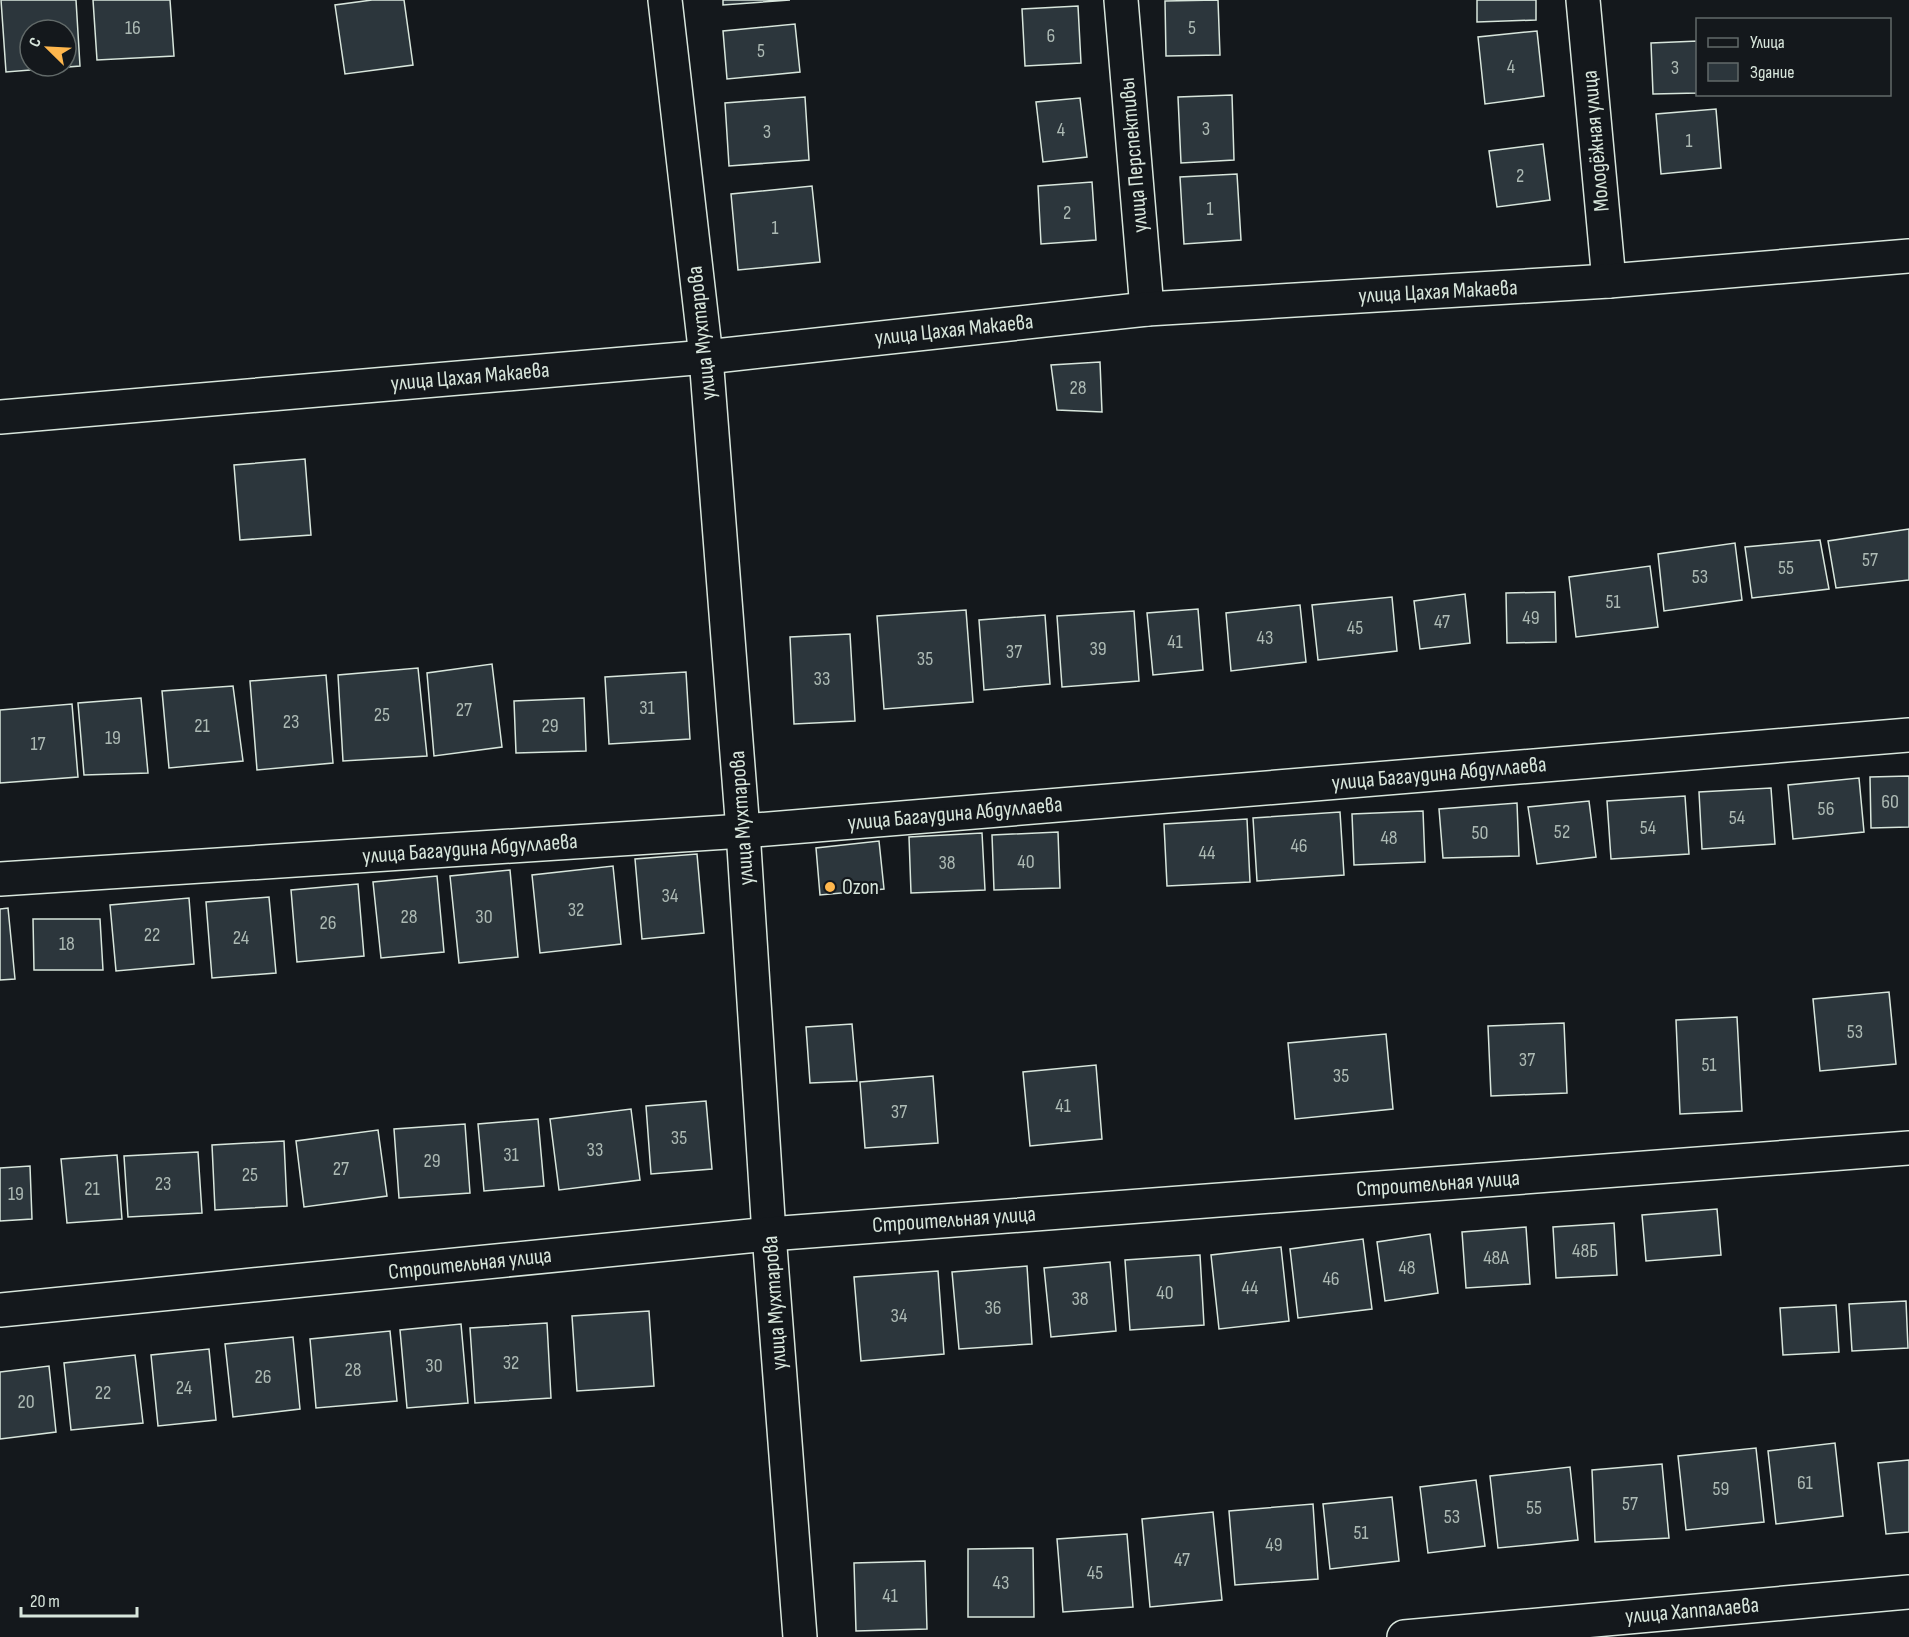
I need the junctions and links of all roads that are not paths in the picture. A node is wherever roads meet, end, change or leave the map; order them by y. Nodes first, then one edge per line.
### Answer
1 (665, 0) edge
2 (1122, 0) edge
3 (1582, 0) edge
4 (1909, 256) edge
5 (1609, 281) junction
6 (1147, 309) junction
7 (706, 357) junction
8 (0, 417) edge
9 (1909, 735) edge
10 (743, 831) junction
11 (0, 879) edge
12 (1909, 1148) edge
13 (769, 1234) junction
14 (0, 1310) edge
15 (1909, 1592) edge
16 (800, 1637) edge
17 (1404, 1637) edge

1 - 7 street, улица Мухтарова
2 - 6 street, улица Перспективы
3 - 5 street, Молодёжная улица
4 - 5 street, улица Цахая Макаева
5 - 6 street, улица Цахая Макаева
6 - 7 street, улица Цахая Макаева
7 - 8 street, улица Цахая Макаева
7 - 10 street, улица Мухтарова
9 - 10 street, улица Багаудина Абдуллаева
10 - 11 street, улица Багаудина Абдуллаева
10 - 13 street, улица Мухтарова
12 - 13 street, Строительная улица
13 - 14 street, Строительная улица
13 - 16 street, улица Мухтарова
15 - 17 street, улица Хаппалаева

